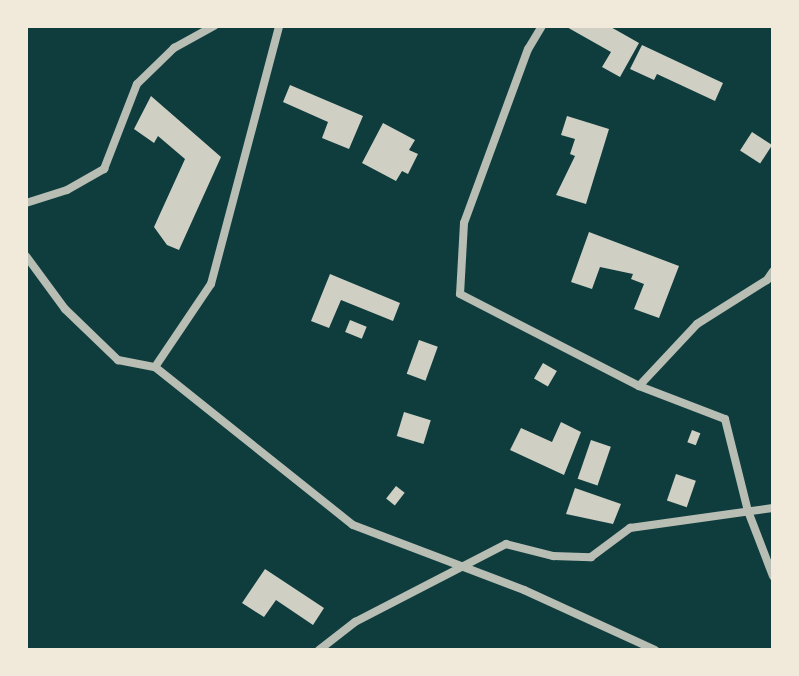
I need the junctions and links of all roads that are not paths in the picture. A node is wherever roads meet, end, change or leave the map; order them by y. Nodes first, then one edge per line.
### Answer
1 (214, 26) edge
2 (279, 26) edge
3 (542, 26) edge
4 (26, 203) edge
5 (26, 256) edge
6 (773, 271) edge
7 (155, 367) junction
8 (639, 386) junction
9 (773, 508) edge
10 (748, 511) junction
11 (457, 568) junction
12 (773, 576) edge
13 (319, 650) edge
14 (655, 650) edge

1 - 4 street
2 - 7 street
3 - 8 street
5 - 7 street
6 - 8 street
7 - 11 street
8 - 10 street
9 - 10 street
10 - 11 street
10 - 12 street
11 - 13 street
11 - 14 street

